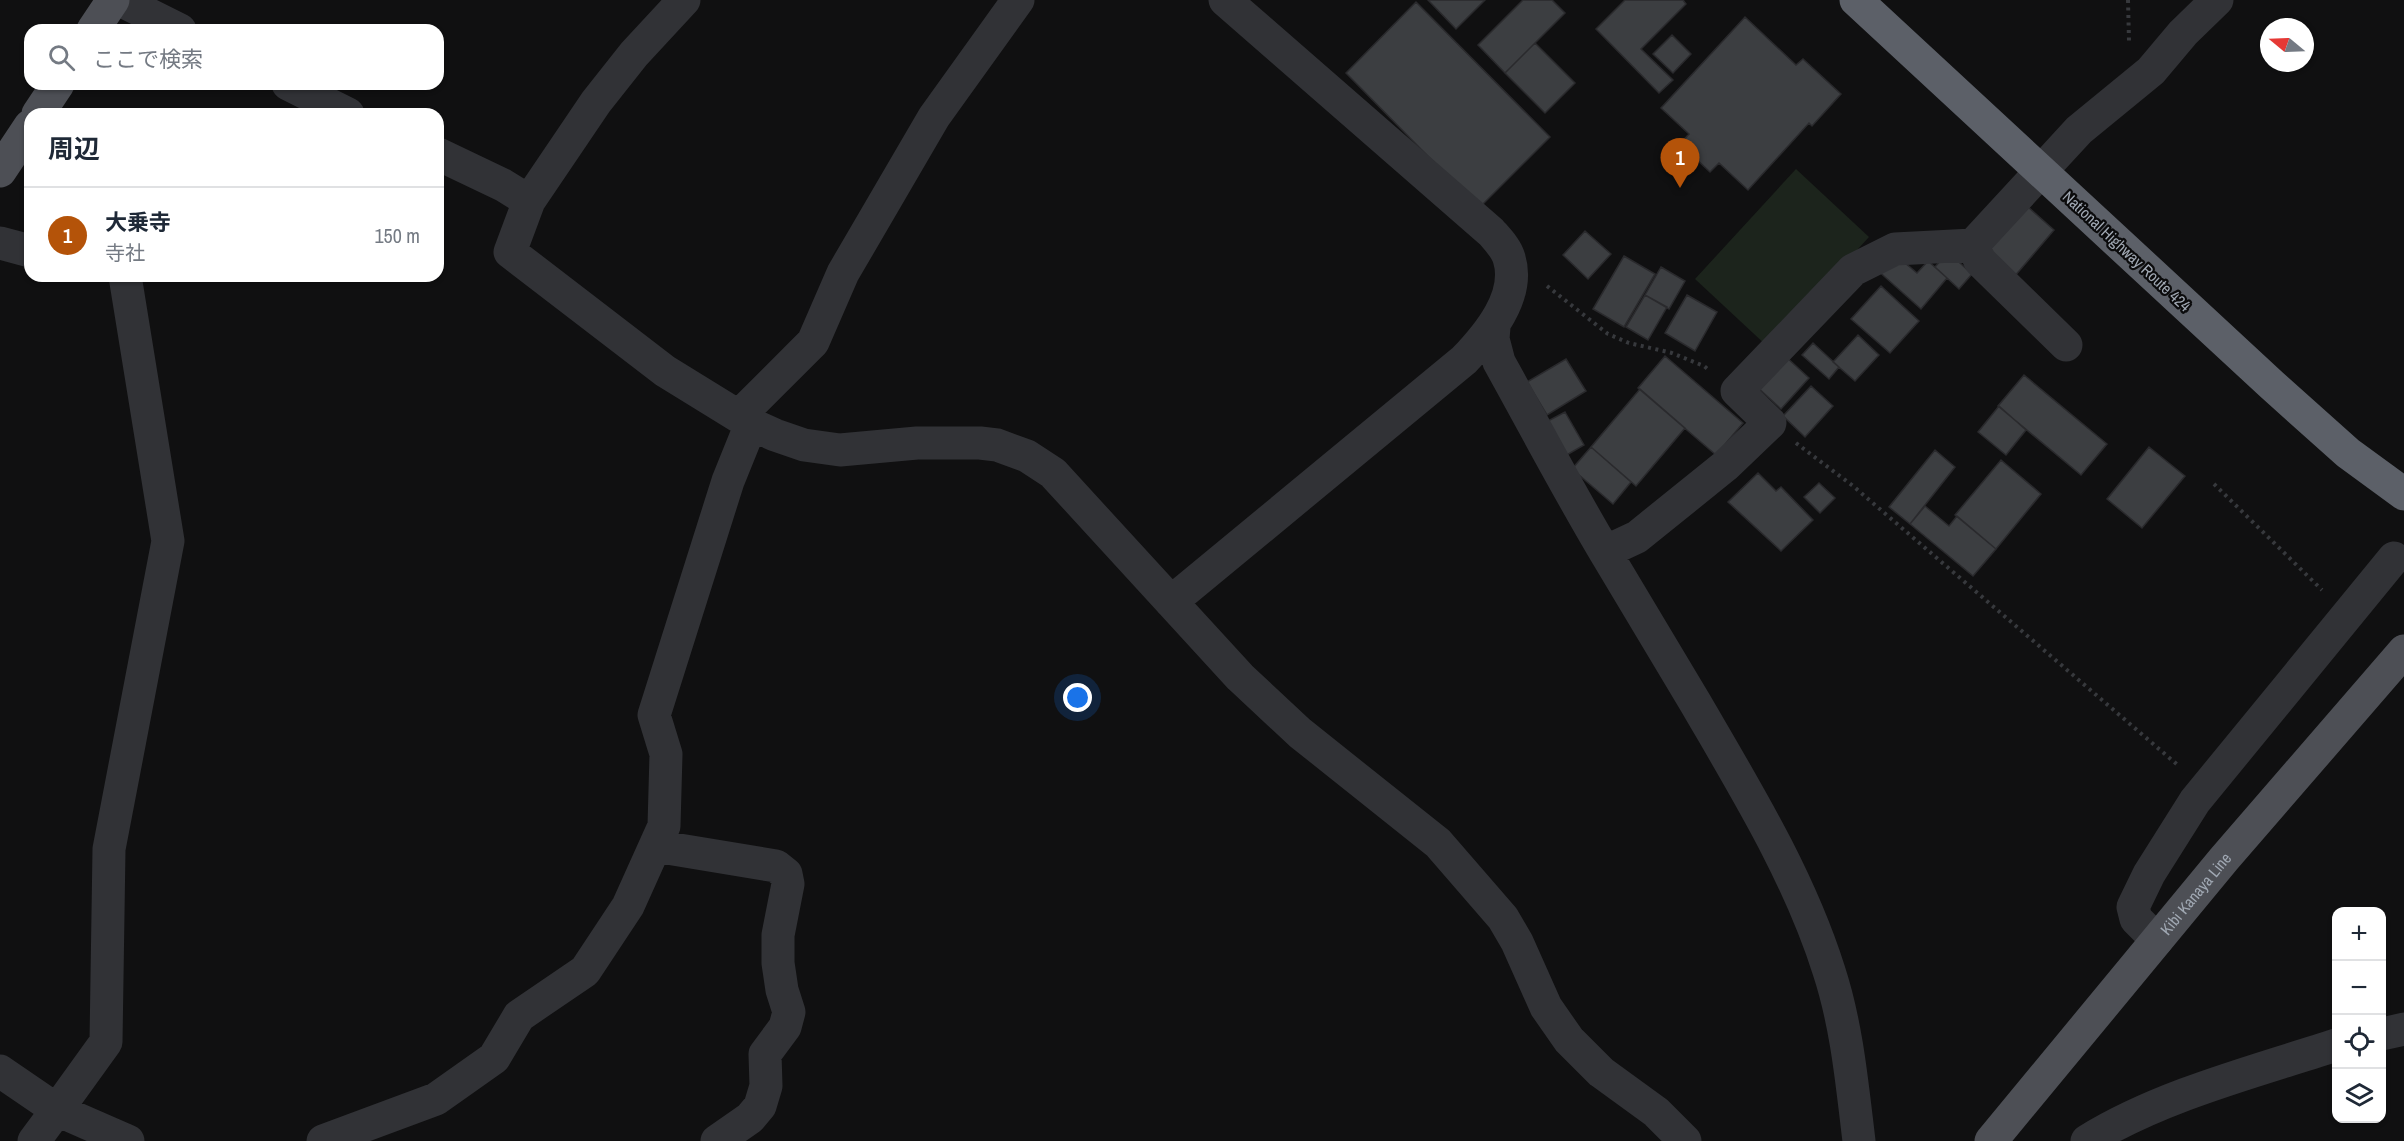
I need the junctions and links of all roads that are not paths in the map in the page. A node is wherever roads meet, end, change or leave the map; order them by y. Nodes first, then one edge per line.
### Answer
1 (113, 0) edge
2 (120, 0) edge
3 (684, 0) edge
4 (1017, 0) edge
5 (1856, 0) edge
6 (2217, 0) edge
7 (1239, 5) edge
8 (97, 24) edge
9 (168, 24) edge
10 (54, 90) edge
11 (300, 90) edge
12 (42, 108) edge
13 (336, 108) edge
14 (24, 135) edge
15 (444, 157) edge
16 (0, 171) edge
17 (2040, 171) junction
18 (529, 201) junction
19 (0, 243) edge
20 (1973, 245) junction
21 (24, 249) edge
22 (126, 282) edge
23 (1494, 327) junction
24 (2067, 345) dead end
25 (745, 420) junction
26 (2404, 494) edge
27 (1605, 552) junction
28 (2394, 558) dead end
29 (1171, 602) junction
30 (2404, 651) edge
31 (656, 846) junction
32 (2157, 940) junction
33 (2404, 1029) edge
34 (2386, 1033) edge
35 (2332, 1047) edge
36 (0, 1071) edge
37 (57, 1110) junction
38 (34, 1141) edge
39 (128, 1141) edge
40 (323, 1141) edge
41 (717, 1141) edge
42 (1685, 1141) edge
43 (1859, 1141) edge
44 (1991, 1141) edge
45 (2087, 1141) edge

1 - 8 main road
2 - 9 street
3 - 18 street
4 - 25 street
5 - 17 highway, National Highway Route 424
6 - 17 street
7 - 23 street
10 - 12 main road
11 - 13 street
14 - 16 main road
15 - 18 street
17 - 20 street
17 - 26 highway, National Highway Route 424
18 - 25 street
19 - 21 street
20 - 24 street
20 - 27 street
22 - 37 street
23 - 27 street
23 - 29 street
25 - 29 street
25 - 31 street
27 - 43 street
28 - 32 street
29 - 42 street
30 - 32 main road, Kibi Kanaya Line
31 - 40 street
31 - 41 street
32 - 44 main road, Kibi Kanaya Line
33 - 34 street
35 - 45 street
36 - 37 street
37 - 38 street
37 - 39 street

